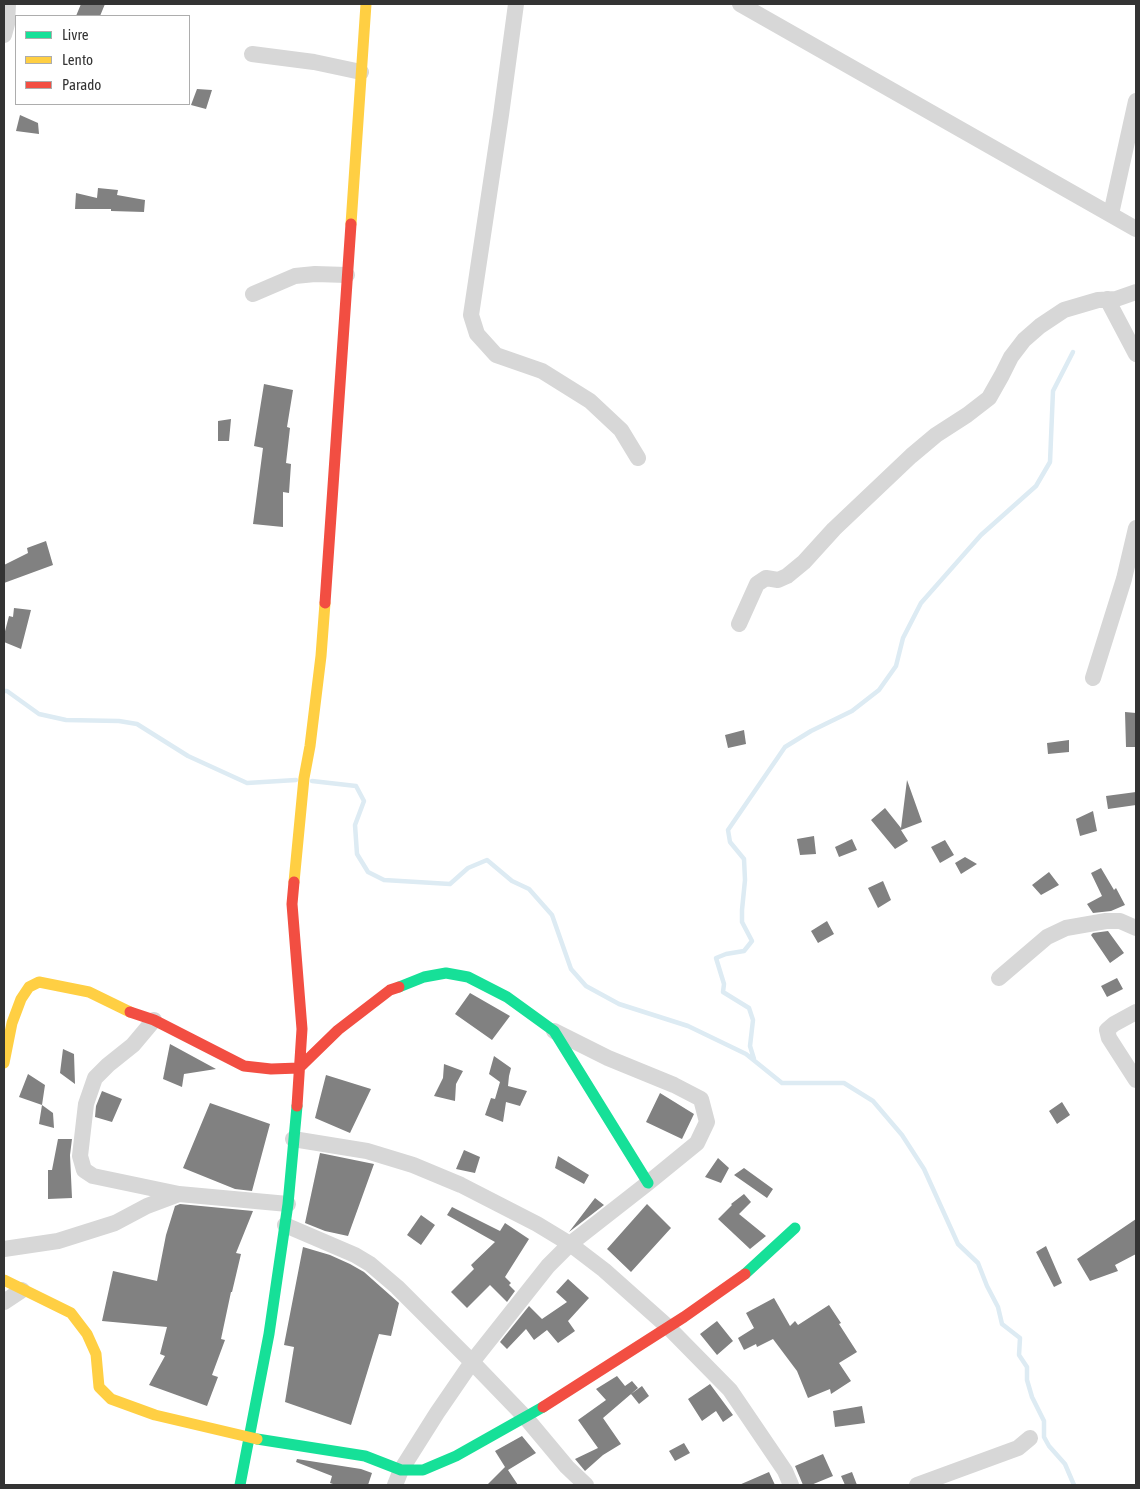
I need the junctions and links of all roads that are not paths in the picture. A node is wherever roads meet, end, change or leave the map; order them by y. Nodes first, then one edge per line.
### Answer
1 (8, 4) edge
2 (366, 4) edge
3 (516, 4) edge
4 (740, 4) edge
5 (4, 35) edge
6 (252, 54) dead end
7 (361, 72) junction
8 (1136, 101) edge
9 (1111, 214) junction
10 (1136, 229) edge
11 (347, 275) junction
12 (1136, 292) edge
13 (253, 294) dead end
14 (1107, 299) junction
15 (1136, 354) edge
16 (638, 458) dead end
17 (1136, 528) edge
18 (740, 624) dead end
19 (1093, 678) dead end
20 (1136, 928) edge
21 (999, 978) dead end
22 (1136, 1012) edge
23 (154, 1020) junction
24 (554, 1031) junction
25 (4, 1063) edge
26 (299, 1068) junction
27 (1134, 1075) edge
28 (294, 1139) junction
29 (648, 1183) junction
30 (179, 1194) junction
31 (288, 1204) junction
32 (285, 1225) junction
33 (795, 1228) dead end
34 (570, 1244) junction
35 (4, 1249) edge
36 (4, 1280) edge
37 (22, 1290) junction
38 (4, 1302) edge
39 (668, 1326) junction
40 (472, 1362) junction
41 (526, 1418) junction
42 (248, 1438) junction
43 (1030, 1438) dead end
44 (398, 1478) edge
45 (240, 1485) edge
46 (586, 1485) edge
47 (791, 1485) edge
48 (917, 1485) edge

1 - 5 street
2 - 7 street
3 - 16 street
4 - 9 street
6 - 7 street
7 - 11 street
8 - 9 street
9 - 10 street
11 - 13 street
11 - 26 street
12 - 14 street
14 - 15 street
14 - 18 street
17 - 19 street
20 - 21 street
22 - 27 street
23 - 25 street
23 - 26 street
23 - 30 street
24 - 26 street
24 - 29 street
24 - 29 street
26 - 28 street
28 - 31 street
28 - 34 street
29 - 34 street
30 - 31 street
30 - 35 street
31 - 32 street
32 - 40 street
32 - 42 street
33 - 39 street
34 - 39 street
34 - 40 street
36 - 37 street
37 - 38 street
37 - 42 street
39 - 41 street
39 - 47 street
40 - 41 street
40 - 44 street
41 - 44 street
41 - 46 street
42 - 44 street
42 - 45 street
43 - 48 street

